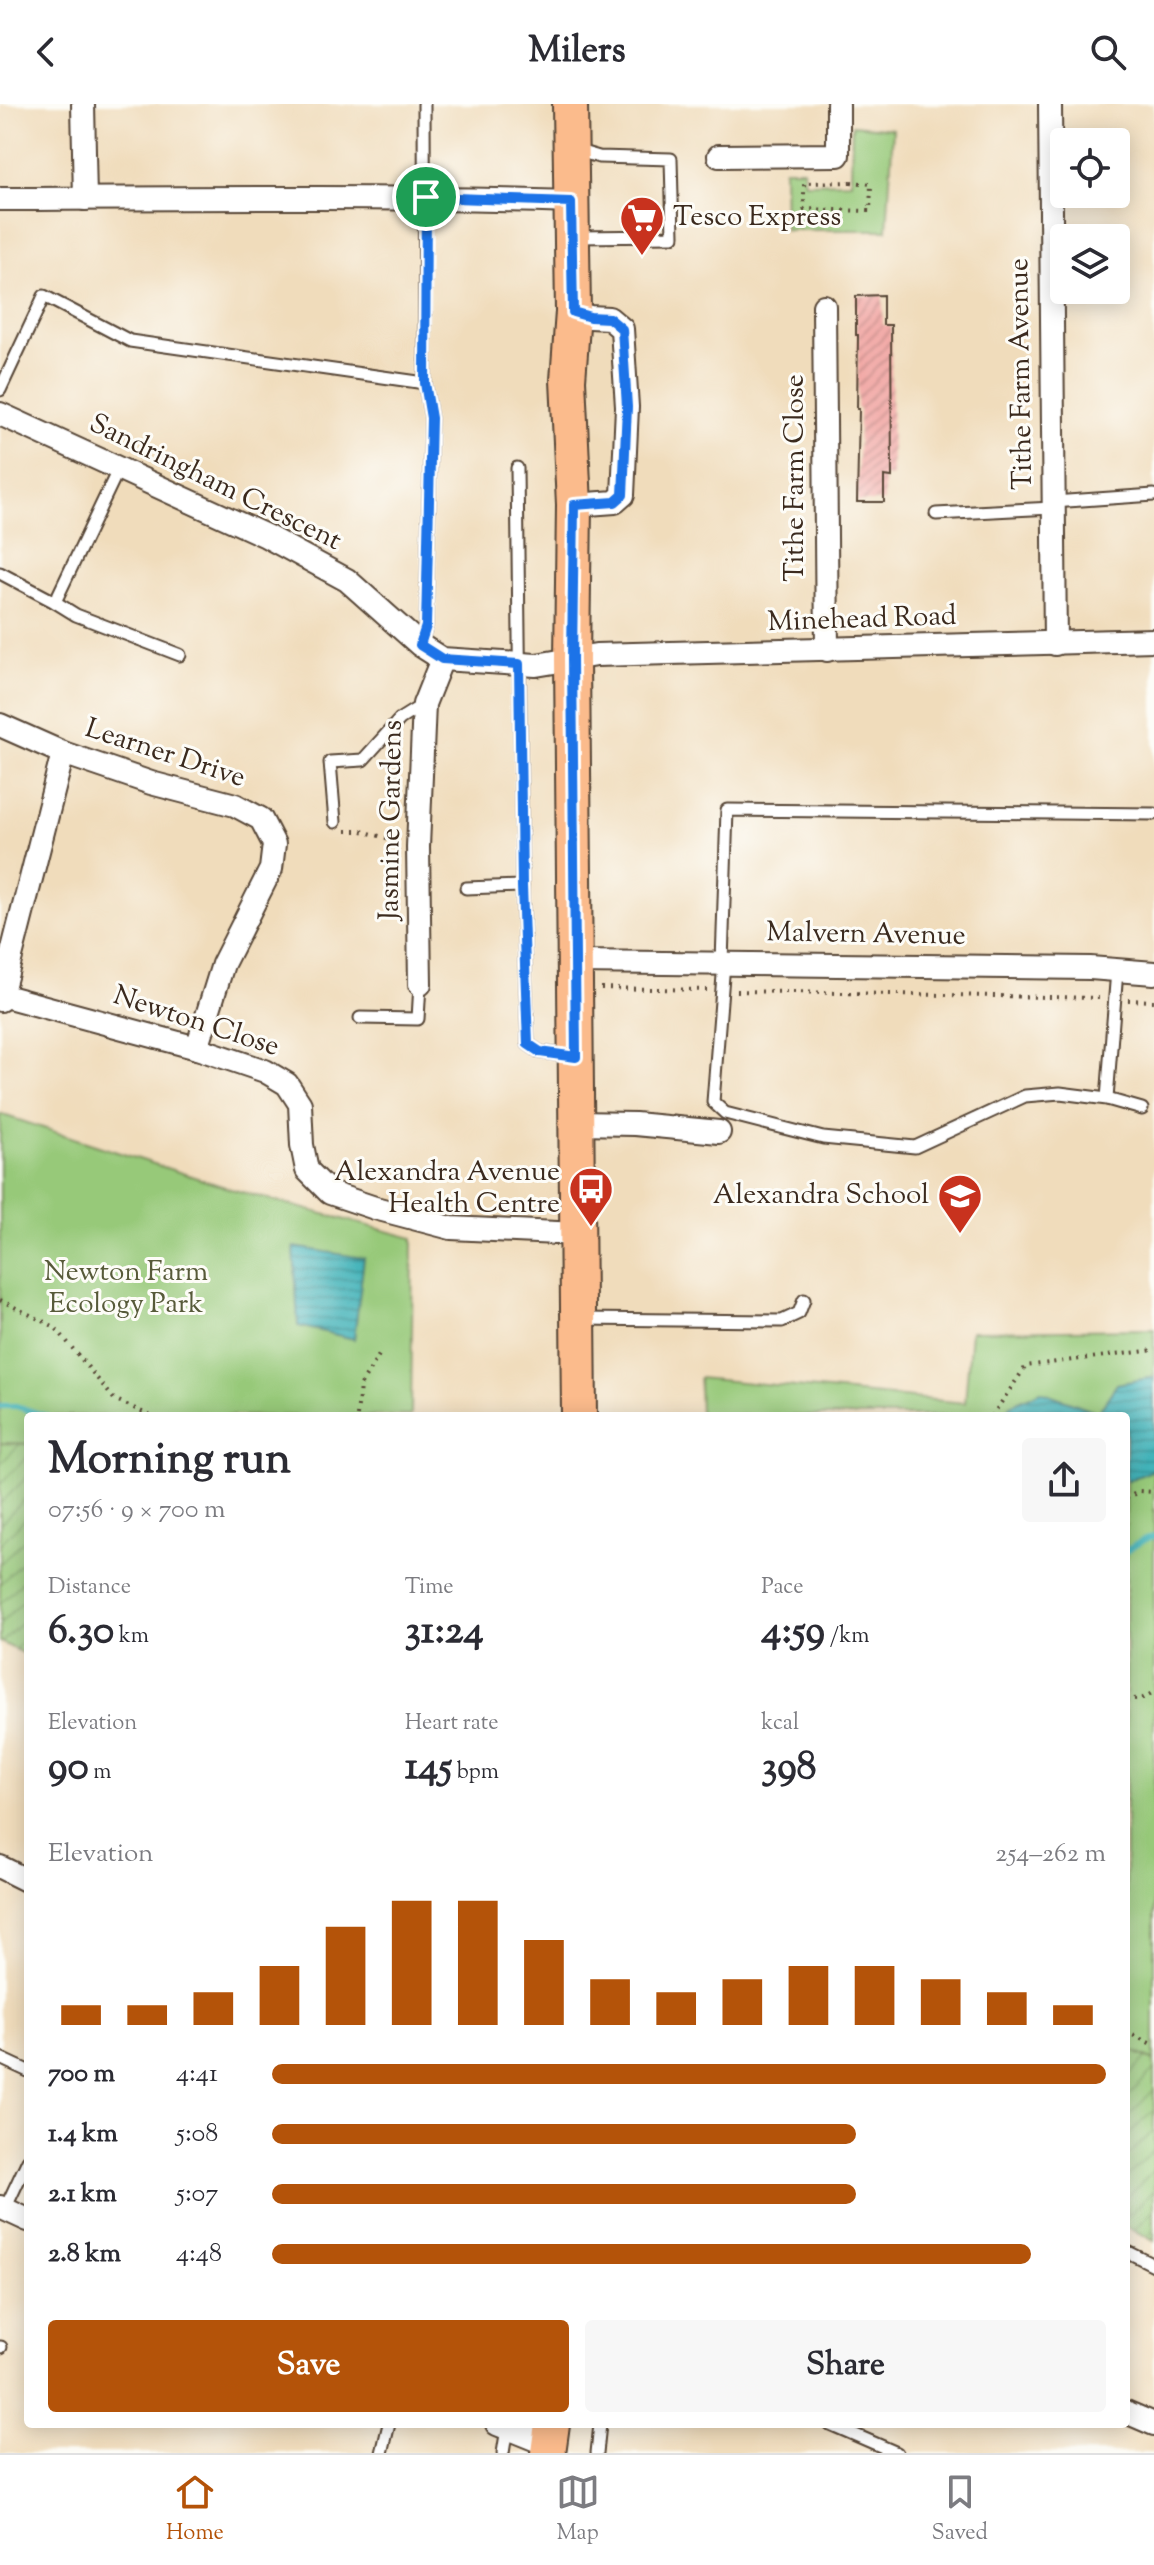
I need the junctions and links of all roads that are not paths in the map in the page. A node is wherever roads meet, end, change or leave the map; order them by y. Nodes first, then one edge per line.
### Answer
1 (83, 104) edge
2 (424, 104) edge
3 (570, 104) edge
4 (838, 104) edge
5 (1050, 104) edge
6 (571, 149) junction
7 (719, 156) dead end
8 (426, 197) junction
9 (0, 199) edge
10 (85, 199) junction
11 (571, 202) junction
12 (571, 237) junction
13 (824, 306) dead end
14 (573, 312) junction
15 (425, 383) junction
16 (0, 390) edge
17 (0, 414) edge
18 (119, 468) junction
19 (517, 468) dead end
20 (1154, 495) edge
21 (574, 505) junction
22 (1053, 505) junction
23 (936, 514) dead end
24 (0, 573) edge
25 (55, 602) junction
26 (1154, 640) edge
27 (1055, 644) junction
28 (420, 645) junction
29 (827, 650) junction
30 (180, 655) dead end
31 (442, 659) junction
32 (572, 659) junction
33 (519, 664) junction
34 (424, 704) junction
35 (0, 725) edge
36 (63, 753) junction
37 (1154, 814) edge
38 (335, 822) road end
39 (522, 886) junction
40 (466, 888) dead end
41 (576, 962) junction
42 (723, 962) junction
43 (1117, 970) junction
44 (1154, 973) edge
45 (420, 984) joint
46 (1, 997) edge
47 (360, 1018) dead end
48 (197, 1048) junction
49 (576, 1057) junction
50 (1107, 1099) junction
51 (1142, 1109) dead end
52 (576, 1123) junction
53 (719, 1132) dead end
54 (578, 1234) junction
55 (804, 1300) dead end
56 (579, 1319) junction
57 (579, 1412) edge
58 (0, 1867) edge
59 (24, 1879) edge
60 (0, 2058) edge
61 (24, 2069) edge
62 (24, 2167) edge
63 (2, 2208) edge
64 (24, 2218) edge
65 (1130, 2253) edge
66 (1154, 2265) edge
67 (1130, 2414) edge
68 (1154, 2424) edge
69 (388, 2428) edge
70 (502, 2428) edge
71 (508, 2428) edge
72 (600, 2428) edge
73 (839, 2428) edge
74 (550, 2441) edge
75 (382, 2453) edge
76 (503, 2453) edge
77 (597, 2453) edge
78 (897, 2453) edge

1 - 10 street
2 - 8 lane
3 - 6 main road
4 - 7 street
5 - 22 street, Tithe Farm Avenue
6 - 11 main road
6 - 12 lane
8 - 10 street
8 - 11 street
8 - 15 lane
9 - 10 street
11 - 12 main road
12 - 14 main road
13 - 29 street, Tithe Farm Close
14 - 21 main road
14 - 21 street
15 - 16 lane
15 - 28 lane
17 - 18 street, Sandringham Crescent
18 - 25 lane
18 - 28 street, Sandringham Crescent
19 - 33 lane
20 - 22 lane
21 - 32 main road
22 - 23 lane
22 - 27 street, Tithe Farm Avenue
24 - 25 lane
25 - 30 lane
26 - 27 street, Minehead Road
27 - 29 street, Minehead Road
28 - 31 street, Sandringham Crescent
29 - 32 street, Minehead Road
31 - 33 street, Sandringham Crescent
31 - 34 street, Jasmine Gardens
32 - 33 street, Sandringham Crescent
32 - 41 main road
33 - 39 lane
34 - 38 lane
34 - 45 street, Jasmine Gardens
35 - 36 street, Learner Drive
36 - 46 street
36 - 48 street, Learner Drive
37 - 42 lane
39 - 40 lane
39 - 49 lane
41 - 42 street, Malvern Avenue
41 - 49 main road
42 - 43 street, Malvern Avenue
42 - 50 lane
43 - 44 street, Malvern Avenue
43 - 50 lane
45 - 47 lane
46 - 48 street, Newton Close
48 - 54 street, Newton Close
49 - 52 main road
50 - 51 lane
52 - 53 street
52 - 54 main road
54 - 56 main road
55 - 56 lane
56 - 57 main road
58 - 59 street
60 - 61 lane
62 - 63 lane
63 - 64 street
65 - 66 lane
67 - 68 street
69 - 75 lane
70 - 76 lane
71 - 74 street
72 - 77 lane
73 - 78 lane

